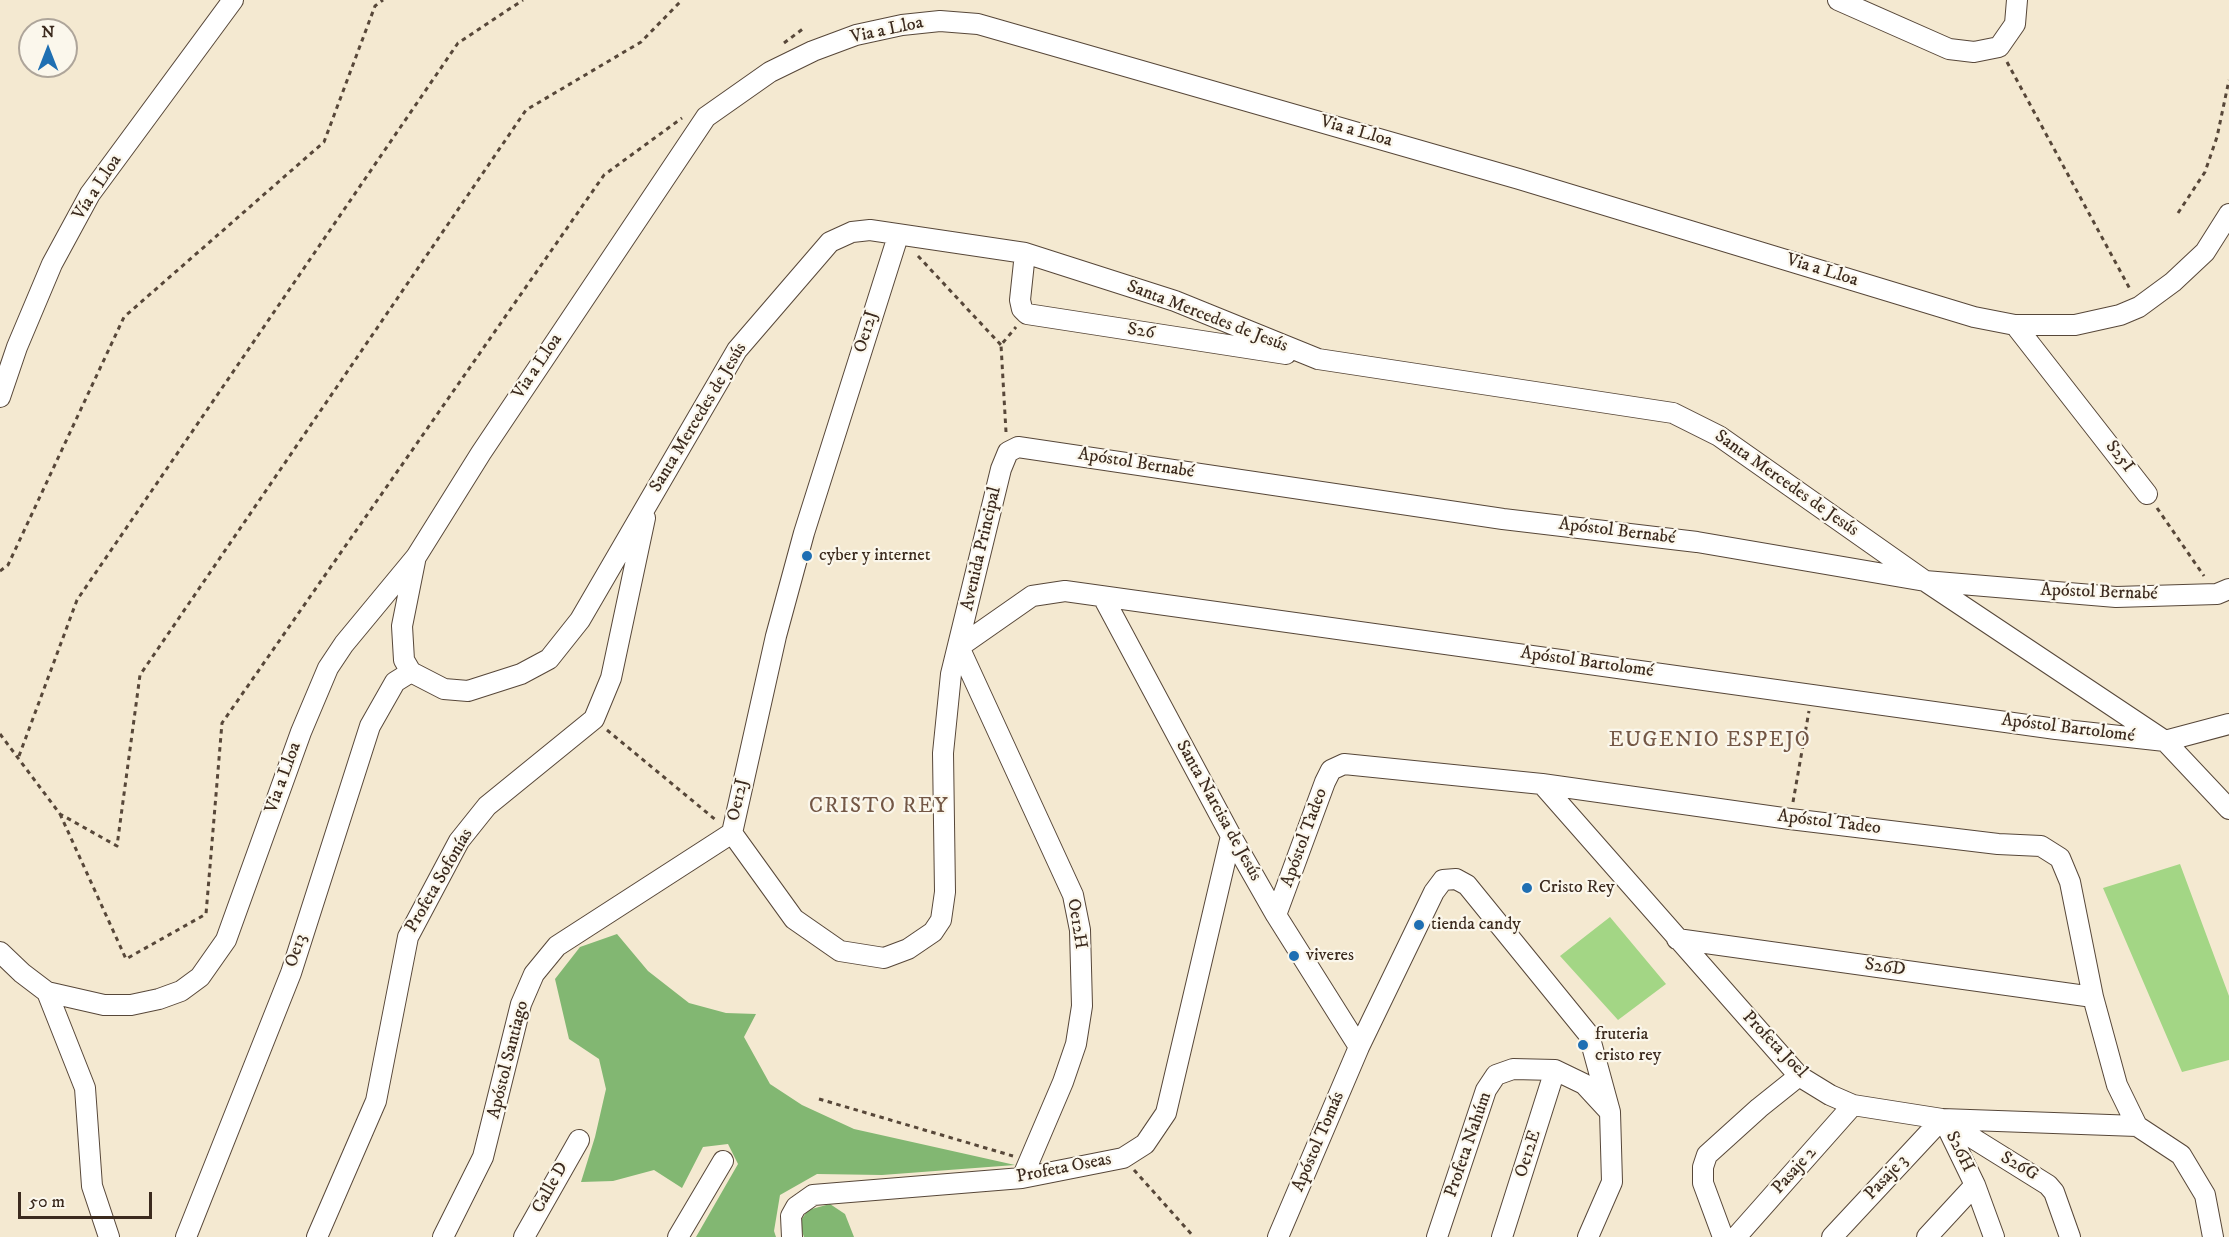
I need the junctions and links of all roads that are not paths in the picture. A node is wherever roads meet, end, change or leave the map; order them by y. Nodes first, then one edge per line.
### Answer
1 (233, 0) edge
2 (1838, 0) edge
3 (2017, 0) edge
4 (2229, 214) edge
5 (898, 236) junction
6 (1025, 253) junction
7 (2015, 325) junction
8 (1318, 359) junction
9 (0, 397) edge
10 (1008, 452) joint
11 (2147, 494) road end
12 (649, 501) junction
13 (416, 557) junction
14 (1925, 581) junction
15 (2223, 591) edge
16 (1103, 597) junction
17 (959, 647) junction
18 (411, 672) junction
19 (2229, 724) edge
20 (2165, 741) junction
21 (1542, 784) junction
22 (2229, 809) edge
23 (732, 833) junction
24 (1231, 836) junction
25 (1276, 915) junction
26 (1677, 939) junction
27 (0, 952) edge
28 (47, 992) junction
29 (2092, 997) junction
30 (1359, 1047) junction
31 (1555, 1070) junction
32 (1799, 1076) junction
33 (1853, 1105) junction
34 (1610, 1112) junction
35 (1942, 1119) junction
36 (2137, 1126) junction
37 (579, 1140) dead end
38 (723, 1161) dead end
39 (1025, 1169) junction
40 (1975, 1185) junction
41 (110, 1237) edge
42 (186, 1237) edge
43 (317, 1237) edge
44 (443, 1237) edge
45 (524, 1237) edge
46 (678, 1237) edge
47 (792, 1237) edge
48 (1278, 1237) edge
49 (1437, 1237) edge
50 (1502, 1237) edge
51 (1588, 1237) edge
52 (1723, 1237) edge
53 (1736, 1237) edge
54 (1832, 1237) edge
55 (1927, 1237) edge
56 (1994, 1237) edge
57 (2070, 1237) edge
58 (2213, 1237) edge

1 - 9 street, Vía a Lloa
2 - 3 street
4 - 7 street, Via a Lloa
5 - 6 street, Santa Mercedes de Jesús
5 - 12 street, Santa Mercedes de Jesús
5 - 23 street, Oe12J
6 - 8 street, Santa Mercedes de Jesús
6 - 8 street, S26
7 - 11 street, S25I
7 - 13 street, Via a Lloa
8 - 14 street, Santa Mercedes de Jesús
10 - 14 street, Apóstol Bernabé
10 - 17 street, Avenida Principal
12 - 18 street, Santa Mercedes de Jesús
12 - 43 street, Profeta Sofonías
13 - 18 street
13 - 28 street, Via a Lloa
14 - 15 street, Apóstol Bernabé
14 - 20 street, Santa Mercedes de Jesús
16 - 17 street, Apóstol Bartolomé
16 - 20 street, Apóstol Bartolomé
16 - 24 street, Santa Narcisa de Jesús
17 - 23 street, Oe12J
17 - 39 street, Oe12H
18 - 42 street, Oe13
19 - 20 street, Apóstol Bartolomé
20 - 22 street, Santa Mercedes de Jesús
21 - 25 street, Apóstol Tadeo
21 - 26 street, Profeta Joel
21 - 29 street, Apóstol Tadeo
23 - 44 street, Apóstol Santiago
24 - 25 street, Santa Narcisa de Jesús
24 - 39 street, Profeta Oseas
25 - 30 street, Santa Narcisa de Jesús
26 - 29 street, S26D
26 - 32 street, Profeta Joel
27 - 28 street, Via a Lloa
28 - 41 street
29 - 36 street, Apóstol Tadeo
30 - 34 street
30 - 48 street, Apóstol Tomás
31 - 34 street, Profeta Nahúm
31 - 49 street, Profeta Nahúm
31 - 50 street, Oe12E
32 - 33 street, Profeta Joel
32 - 52 street
33 - 35 street, Profeta Joel
33 - 53 street, Pasaje 2
34 - 51 street
35 - 36 street, Profeta Joel
35 - 40 street, S26H
35 - 54 street, Pasaje 3
35 - 57 street, S26G
36 - 58 street
37 - 45 street, Calle D
38 - 46 street
39 - 47 street, Profeta Oseas
40 - 55 street, S26H
40 - 56 street, S26H

